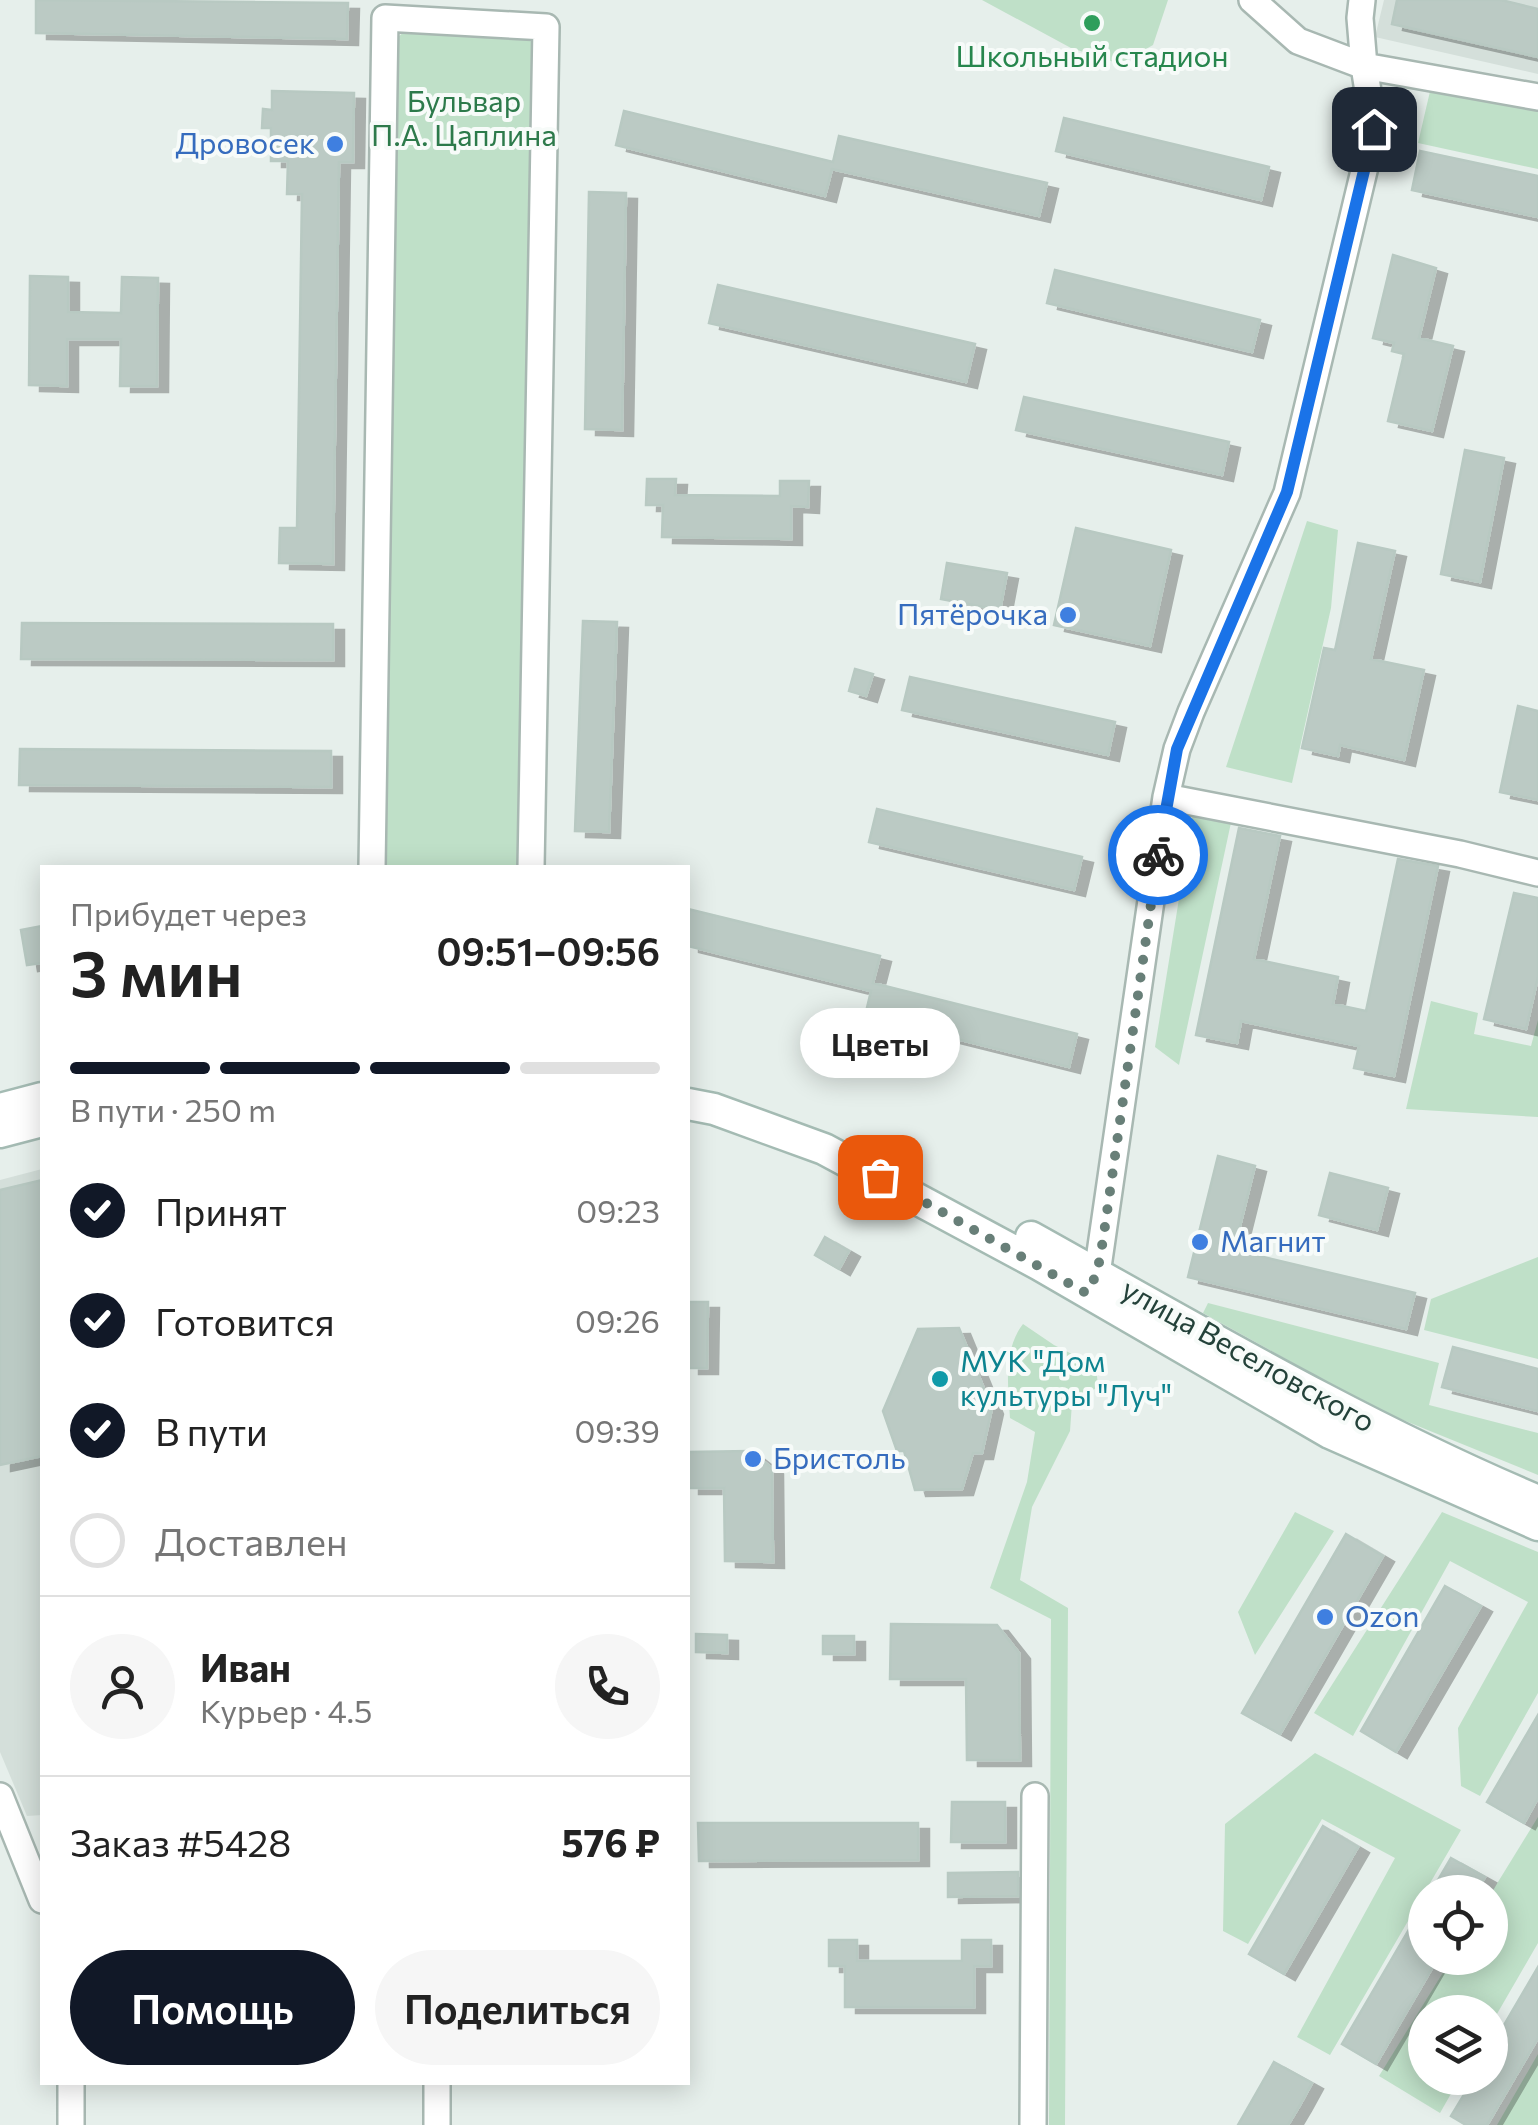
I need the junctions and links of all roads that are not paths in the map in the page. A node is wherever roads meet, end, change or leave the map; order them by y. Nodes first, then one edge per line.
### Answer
1 (1252, 0) edge
2 (1362, 0) edge
3 (386, 9) edge
4 (1364, 66) junction
5 (1538, 97) edge
6 (1166, 797) junction
7 (372, 865) edge
8 (531, 865) edge
9 (1538, 873) edge
10 (690, 1085) edge
11 (40, 1099) edge
12 (690, 1104) edge
13 (0, 1109) edge
14 (40, 1122) edge
15 (0, 1132) edge
16 (1092, 1283) junction
17 (1538, 1501) edge
18 (1538, 1525) edge
19 (0, 1796) edge
20 (1035, 1796) dead end
21 (40, 1895) edge
22 (71, 2085) edge
23 (437, 2085) edge
24 (71, 2125) edge
25 (437, 2125) edge
26 (1032, 2125) edge

1 - 4 street
2 - 4 street
3 - 7 street
3 - 8 street
4 - 5 street
4 - 6 street
6 - 9 street
6 - 16 street
10 - 16 main road, улица Веселовского
11 - 13 main road
12 - 16 main road, улица Веселовского
14 - 15 main road
16 - 17 main road, улица Веселовского
16 - 18 main road, улица Веселовского
19 - 21 street
20 - 26 street
22 - 24 street
23 - 25 street

